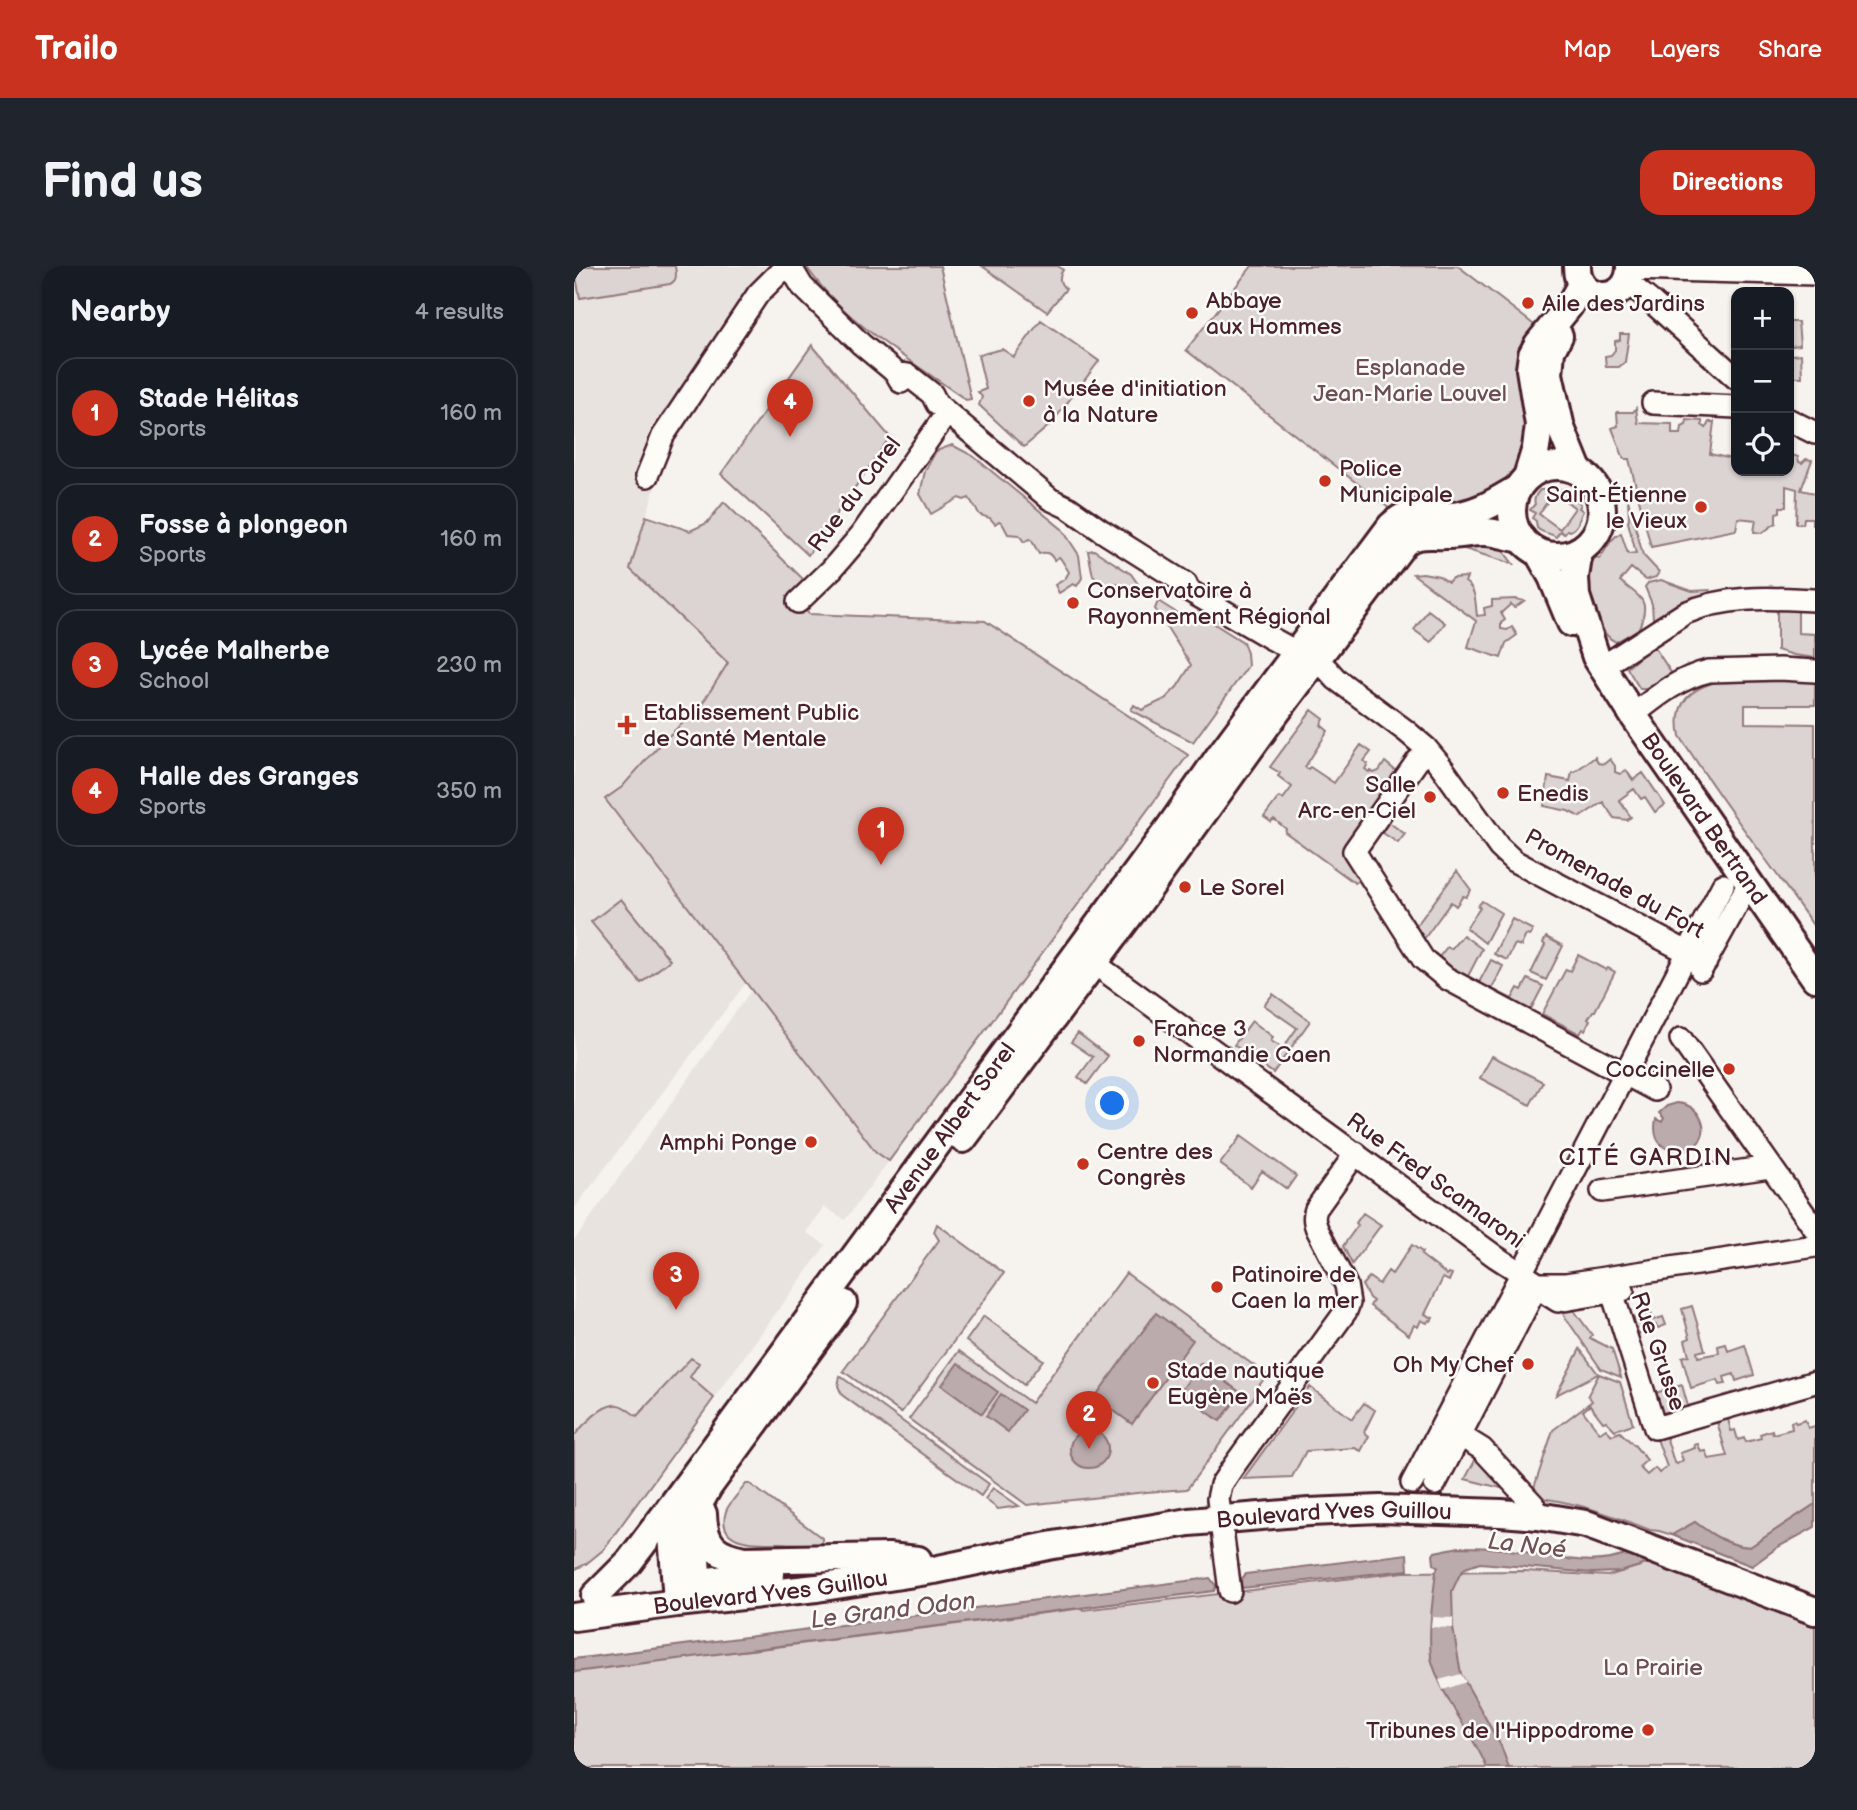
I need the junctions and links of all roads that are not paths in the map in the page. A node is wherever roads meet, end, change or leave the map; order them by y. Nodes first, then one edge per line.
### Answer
1 (788, 266) edge
2 (1683, 268) edge
3 (1775, 270) edge
4 (1629, 272) edge
5 (1815, 274) edge
6 (1582, 281) edge
7 (1731, 373) edge
8 (1653, 403) dead end
9 (1731, 407) edge
10 (942, 409) junction
11 (1794, 422) edge
12 (1815, 433) edge
13 (1578, 470) junction
14 (647, 476) dead end
15 (1522, 483) junction
16 (1530, 546) junction
17 (1579, 551) junction
18 (1815, 600) edge
19 (798, 602) dead end
20 (1313, 661) junction
21 (1599, 662) junction
22 (1815, 671) edge
23 (1633, 715) junction
24 (1418, 760) dead end
25 (1749, 883) junction
26 (1723, 885) dead end
27 (1086, 958) junction
28 (1696, 959) junction
29 (1815, 978) edge
30 (1681, 1040) dead end
31 (1625, 1074) junction
32 (1655, 1090) dead end
33 (1356, 1153) junction
34 (1770, 1167) junction
35 (1602, 1191) dead end
36 (1815, 1229) edge
37 (1815, 1246) edge
38 (870, 1251) junction
39 (1720, 1274) dead end
40 (1527, 1277) junction
41 (1612, 1292) junction
42 (1815, 1382) edge
43 (1469, 1441) dead end
44 (1412, 1483) dead end
45 (1435, 1484) dead end
46 (702, 1498) junction
47 (1534, 1505) dead end
48 (670, 1508) junction
49 (1220, 1519) junction
50 (1048, 1546) junction
51 (918, 1560) junction
52 (1230, 1591) dead end
53 (687, 1592) junction
54 (584, 1598) edge
55 (1815, 1611) edge
56 (574, 1617) edge

1 - 10 street
1 - 14 street
2 - 3 street
2 - 4 street
3 - 5 street
4 - 6 main road
4 - 7 street
6 - 13 main road
6 - 15 main road
8 - 9 street
10 - 19 street, Rue du Carel
10 - 20 street
11 - 12 street
13 - 15 main road
13 - 17 main road
15 - 16 main road
15 - 20 main road
16 - 17 main road
16 - 20 main road
16 - 21 main road, Boulevard Bertrand
17 - 21 main road, Boulevard Bertrand
18 - 21 street
20 - 27 main road, Avenue Albert Sorel
20 - 28 street, Promenade du Fort
21 - 23 main road, Boulevard Bertrand
22 - 23 street
23 - 25 main road, Boulevard Bertrand
24 - 31 street
25 - 28 street
25 - 29 main road, Boulevard Bertrand
26 - 28 street
27 - 33 street, Rue Fred Scamaroni
27 - 38 main road, Avenue Albert Sorel
28 - 31 street
30 - 34 street
31 - 32 street
31 - 40 street
33 - 40 street, Rue Fred Scamaroni
33 - 49 street
34 - 35 street
34 - 36 street
37 - 40 street
38 - 46 main road, Avenue Albert Sorel
38 - 48 main road, Avenue Albert Sorel
39 - 41 street
40 - 41 street, Rue Grusse
40 - 44 street
40 - 45 street
41 - 42 street, Rue Grusse
43 - 47 street
46 - 51 main road
46 - 53 main road, Avenue Albert Sorel
48 - 53 main road
48 - 54 main road, Avenue Albert Sorel
49 - 50 main road, Boulevard Yves Guillou
49 - 52 street
49 - 55 main road, Boulevard Yves Guillou
50 - 51 main road, Boulevard Yves Guillou
50 - 53 main road, Boulevard Yves Guillou
51 - 53 main road, Boulevard Yves Guillou
53 - 54 main road, Boulevard Yves Guillou
53 - 56 main road, Boulevard Yves Guillou

